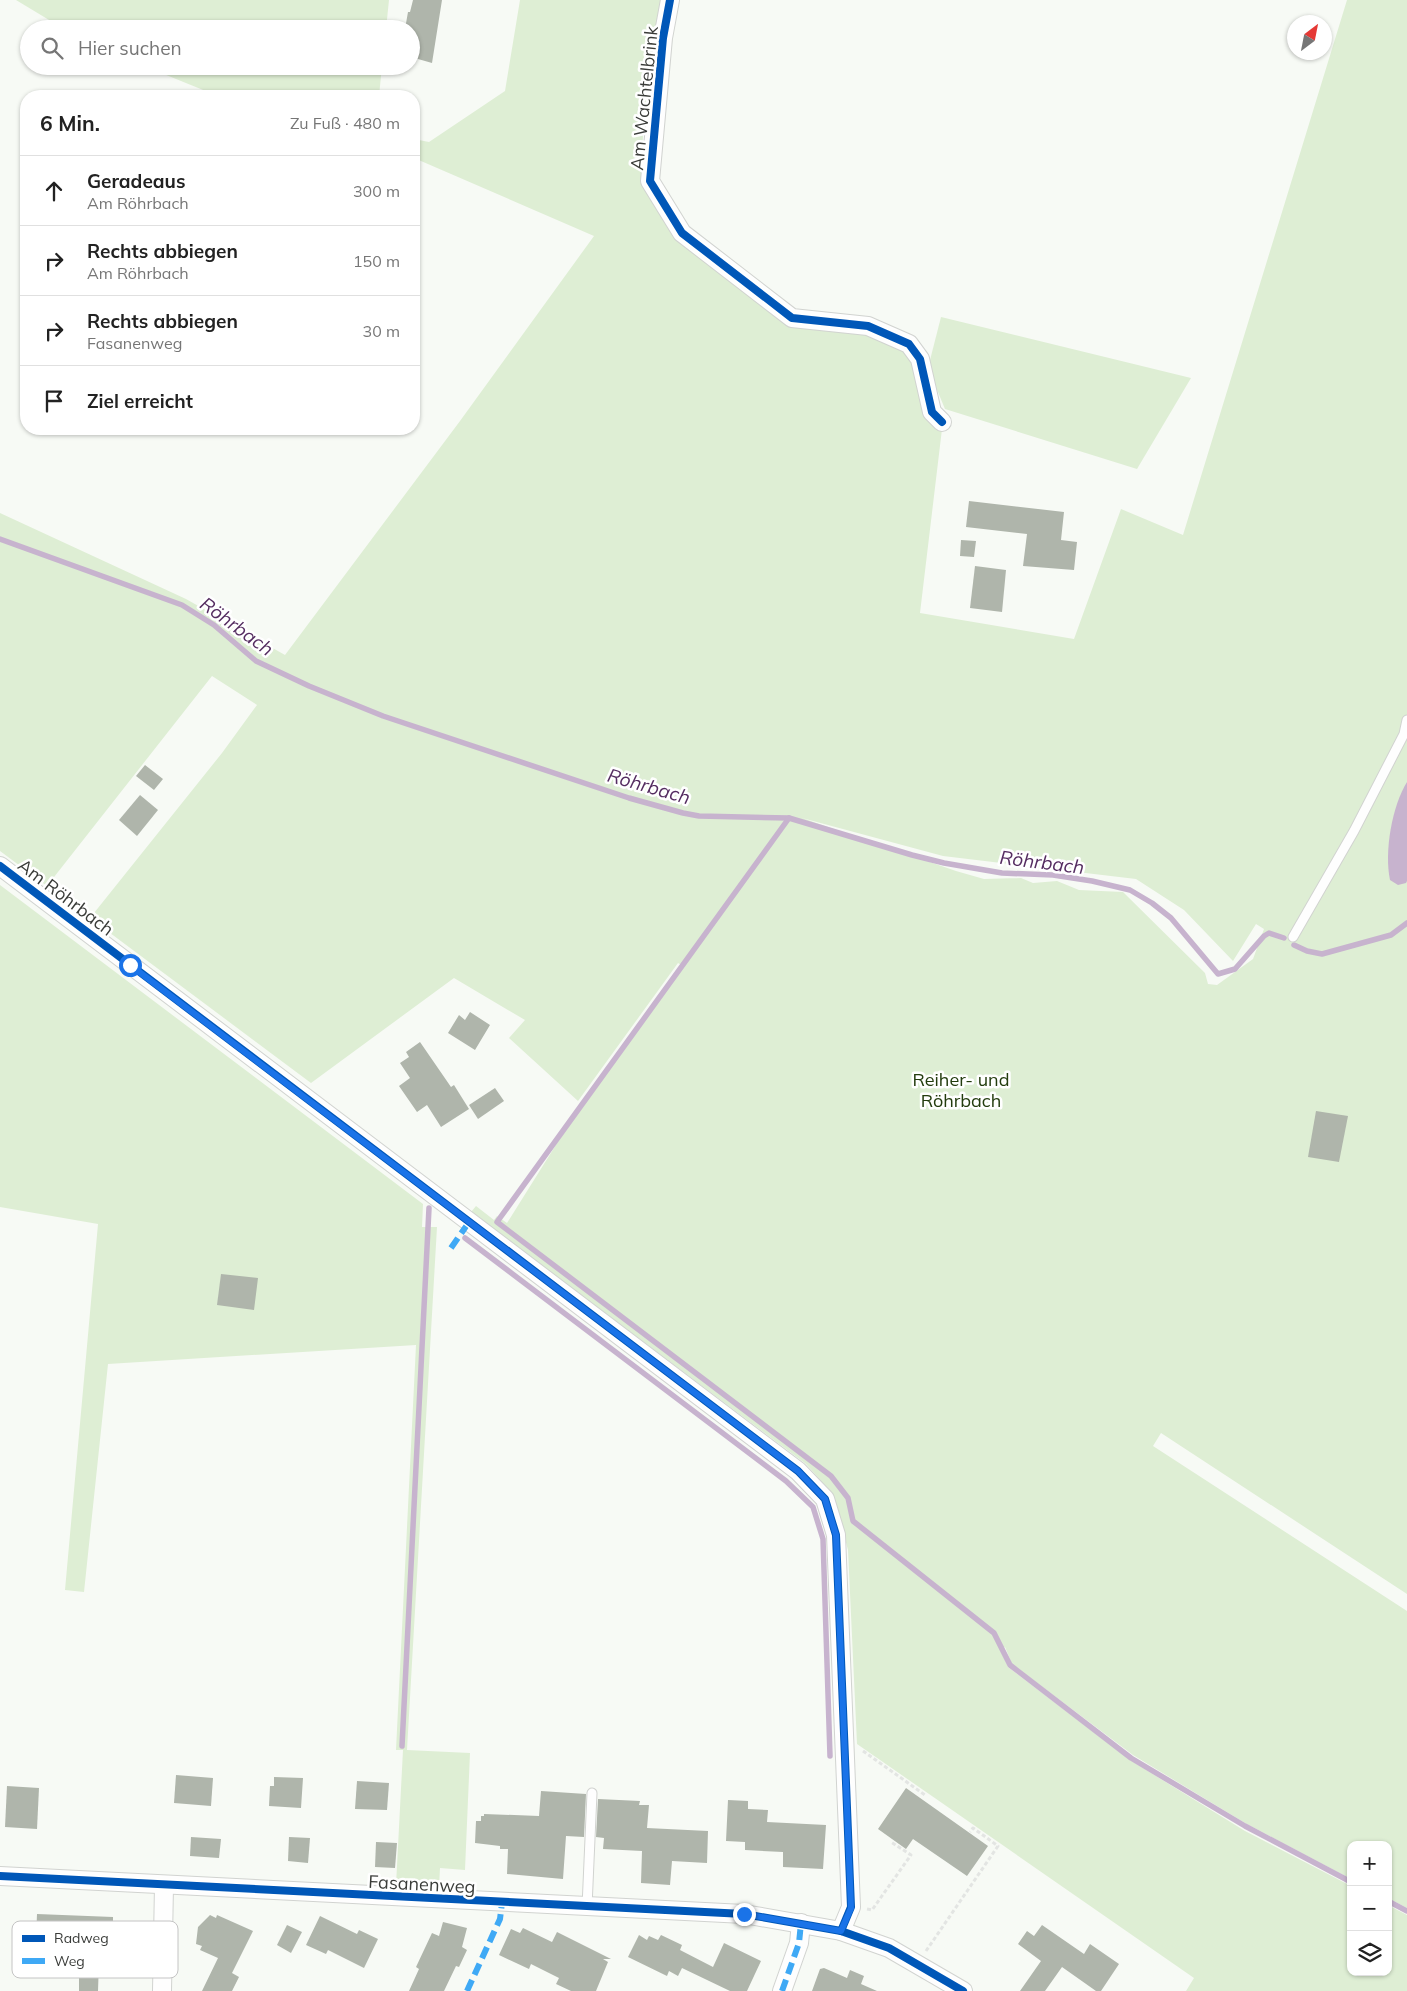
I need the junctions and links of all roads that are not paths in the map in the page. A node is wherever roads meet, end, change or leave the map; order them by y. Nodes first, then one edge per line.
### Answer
1 (670, 0) edge
2 (942, 422) dead end
3 (1407, 720) edge
4 (0, 866) edge
5 (1293, 937) dead end
6 (592, 1793) dead end
7 (0, 1876) edge
8 (164, 1886) junction
9 (587, 1907) junction
10 (163, 1921) edge
11 (801, 1923) junction
12 (841, 1931) junction
13 (162, 1978) edge
14 (162, 1991) edge
15 (782, 1991) edge
16 (963, 1991) edge

1 - 2 street, Am Wachtelbrink
3 - 5 lane
4 - 12 street, Am Röhrbach
6 - 9 lane
7 - 8 street, Fasanenweg
8 - 9 street, Fasanenweg
8 - 10 street
9 - 11 street, Fasanenweg
11 - 12 street, Fasanenweg
11 - 15 street
12 - 16 street
13 - 14 street

